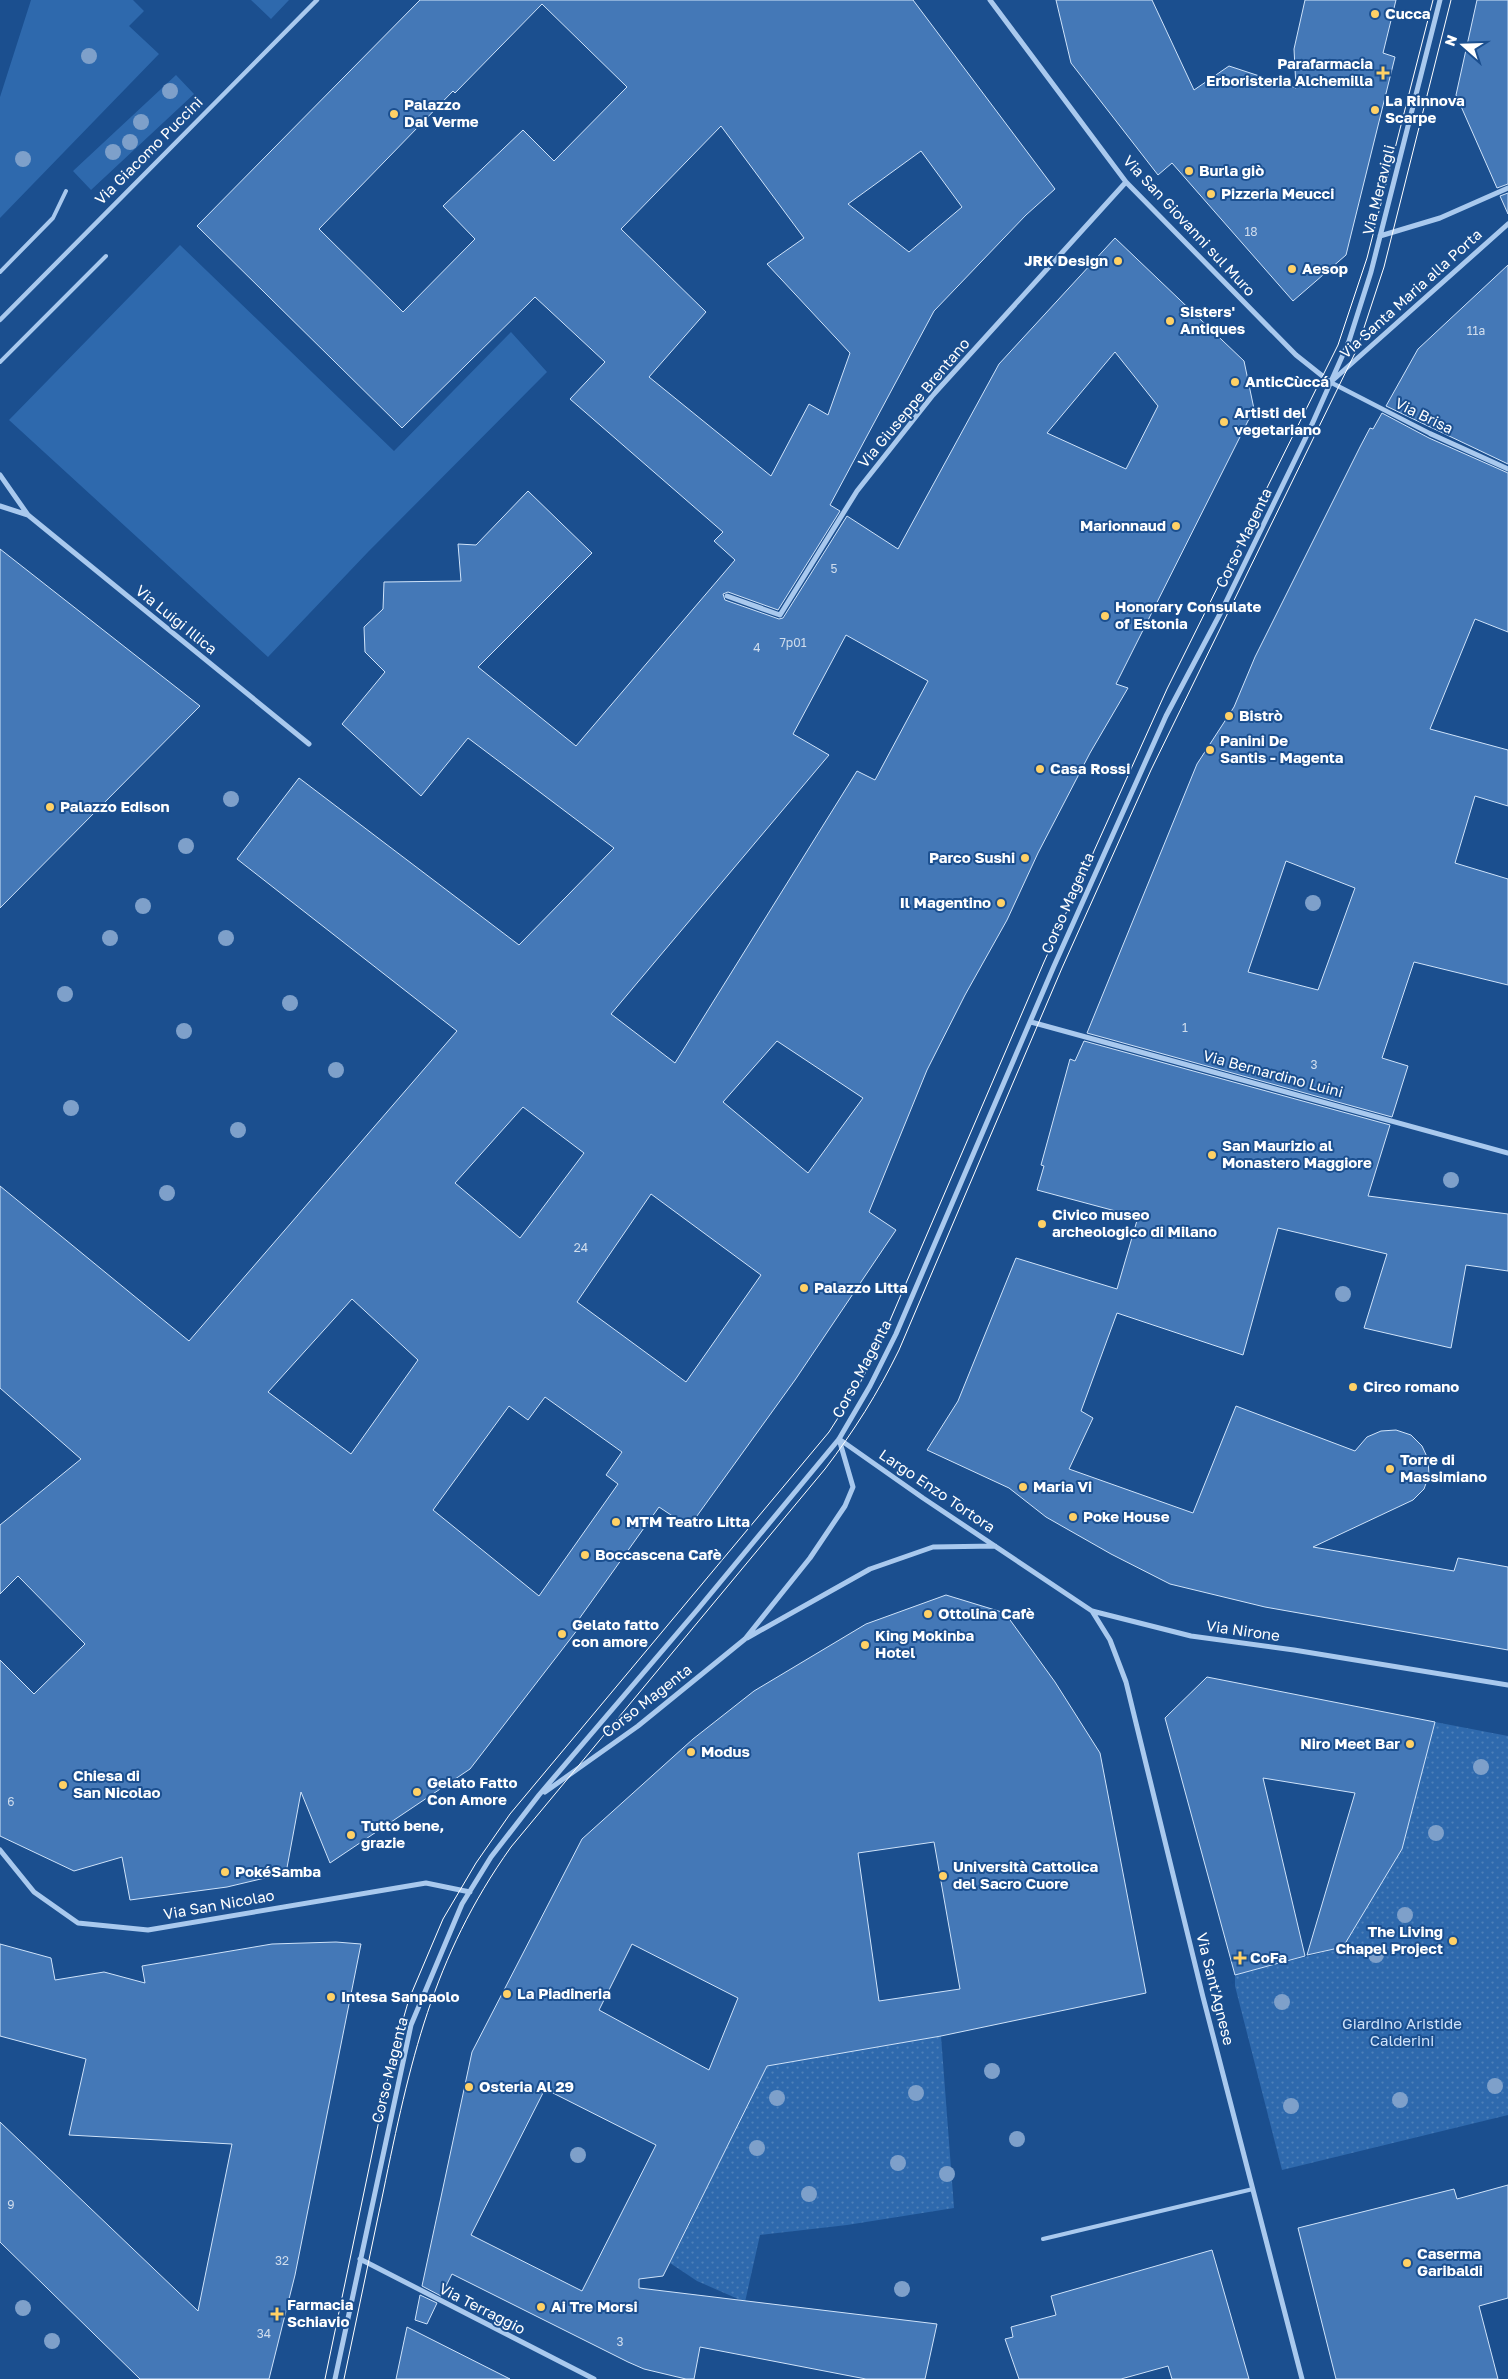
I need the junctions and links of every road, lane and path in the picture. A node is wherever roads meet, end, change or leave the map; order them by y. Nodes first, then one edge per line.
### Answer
1 (317, 0) edge
2 (990, 0) edge
3 (1440, 0) edge
4 (1126, 182) junction
5 (1508, 188) edge
6 (66, 191) dead end
7 (1508, 224) edge
8 (1380, 236) junction
9 (106, 256) dead end
10 (0, 272) edge
11 (0, 320) edge
12 (0, 362) edge
13 (1330, 382) junction
14 (1431, 434) joint
15 (1508, 469) edge
16 (0, 475) edge
17 (0, 506) edge
18 (28, 515) junction
19 (727, 596) dead end
20 (309, 744) dead end
21 (1031, 1022) junction
22 (1508, 1153) edge
23 (838, 1439) junction
24 (995, 1546) junction
25 (1092, 1611) junction
26 (745, 1639) junction
27 (1508, 1684) edge
28 (539, 1795) junction
29 (0, 1850) edge
30 (470, 1892) junction
31 (1253, 2189) junction
32 (1043, 2240) dead end
33 (360, 2259) junction
34 (335, 2379) edge
35 (594, 2379) edge
36 (1302, 2379) edge

1 - 11 street, Via Giacomo Puccini
2 - 4 street, Via San Giovanni sul Muro
3 - 8 street, Via Meravigli
4 - 13 street, Via San Giovanni sul Muro
4 - 19 street, Via Giuseppe Brentano
5 - 8 street, Via Santa Maria alla Porta
6 - 10 lane
7 - 13 street, Via Santa Maria alla Porta
8 - 13 street, Via Meravigli
9 - 12 lane
13 - 14 street, Via Brisa
13 - 21 street, Corso Magenta
14 - 15 street, Via Brisa
16 - 18 street, Via Luigi Illica
17 - 18 street, Via Luigi Illica
18 - 20 street, Via Luigi Illica
21 - 22 street, Via Bernardino Luini
21 - 23 street, Corso Magenta
23 - 24 street, Largo Enzo Tortora
23 - 26 street, Corso Magenta
23 - 28 street, Corso Magenta
24 - 25 street, Via Nirone
24 - 26 street, Largo Enzo Tortora
25 - 27 street, Via Nirone
25 - 31 street, Via Sant'Agnese
26 - 28 street, Corso Magenta
28 - 30 street, Corso Magenta
29 - 30 street, Via San Nicolao
30 - 33 street, Corso Magenta
31 - 32 lane
31 - 36 street, Via Sant'Agnese
33 - 34 street, Corso Magenta
33 - 35 street, Via Terraggio

